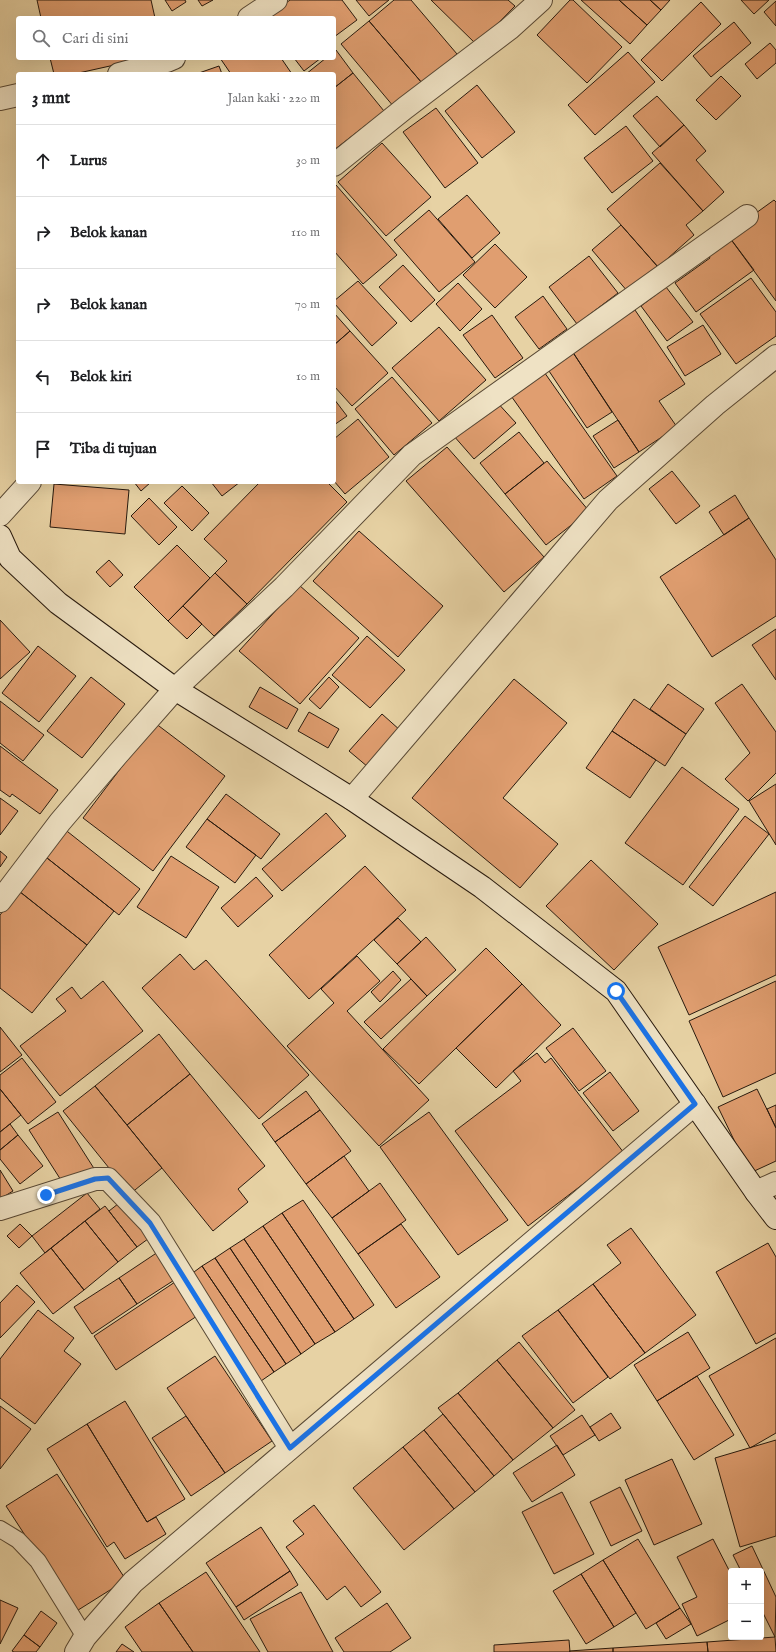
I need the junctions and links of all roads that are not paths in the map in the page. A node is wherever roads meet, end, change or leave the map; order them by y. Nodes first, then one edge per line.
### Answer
1 (276, 0) edge
2 (541, 0) edge
3 (252, 16) edge
4 (169, 60) edge
5 (126, 72) edge
6 (16, 95) edge
7 (0, 99) edge
8 (336, 163) edge
9 (747, 216) dead end
10 (776, 356) edge
11 (28, 484) edge
12 (0, 515) edge
13 (0, 536) edge
14 (175, 689) junction
15 (352, 799) junction
16 (0, 901) edge
17 (695, 1104) junction
18 (776, 1183) edge
19 (756, 1192) junction
20 (0, 1209) edge
21 (776, 1218) edge
22 (290, 1448) junction
23 (0, 1530) edge
24 (80, 1644) edge

1 - 3 street
2 - 8 street
4 - 5 street
6 - 7 street
9 - 14 street
10 - 15 street
11 - 12 street
13 - 14 street
14 - 15 street
14 - 16 street
15 - 17 street
17 - 19 street
17 - 22 street
18 - 19 street
19 - 21 street
20 - 22 street
22 - 24 street
23 - 24 lane

